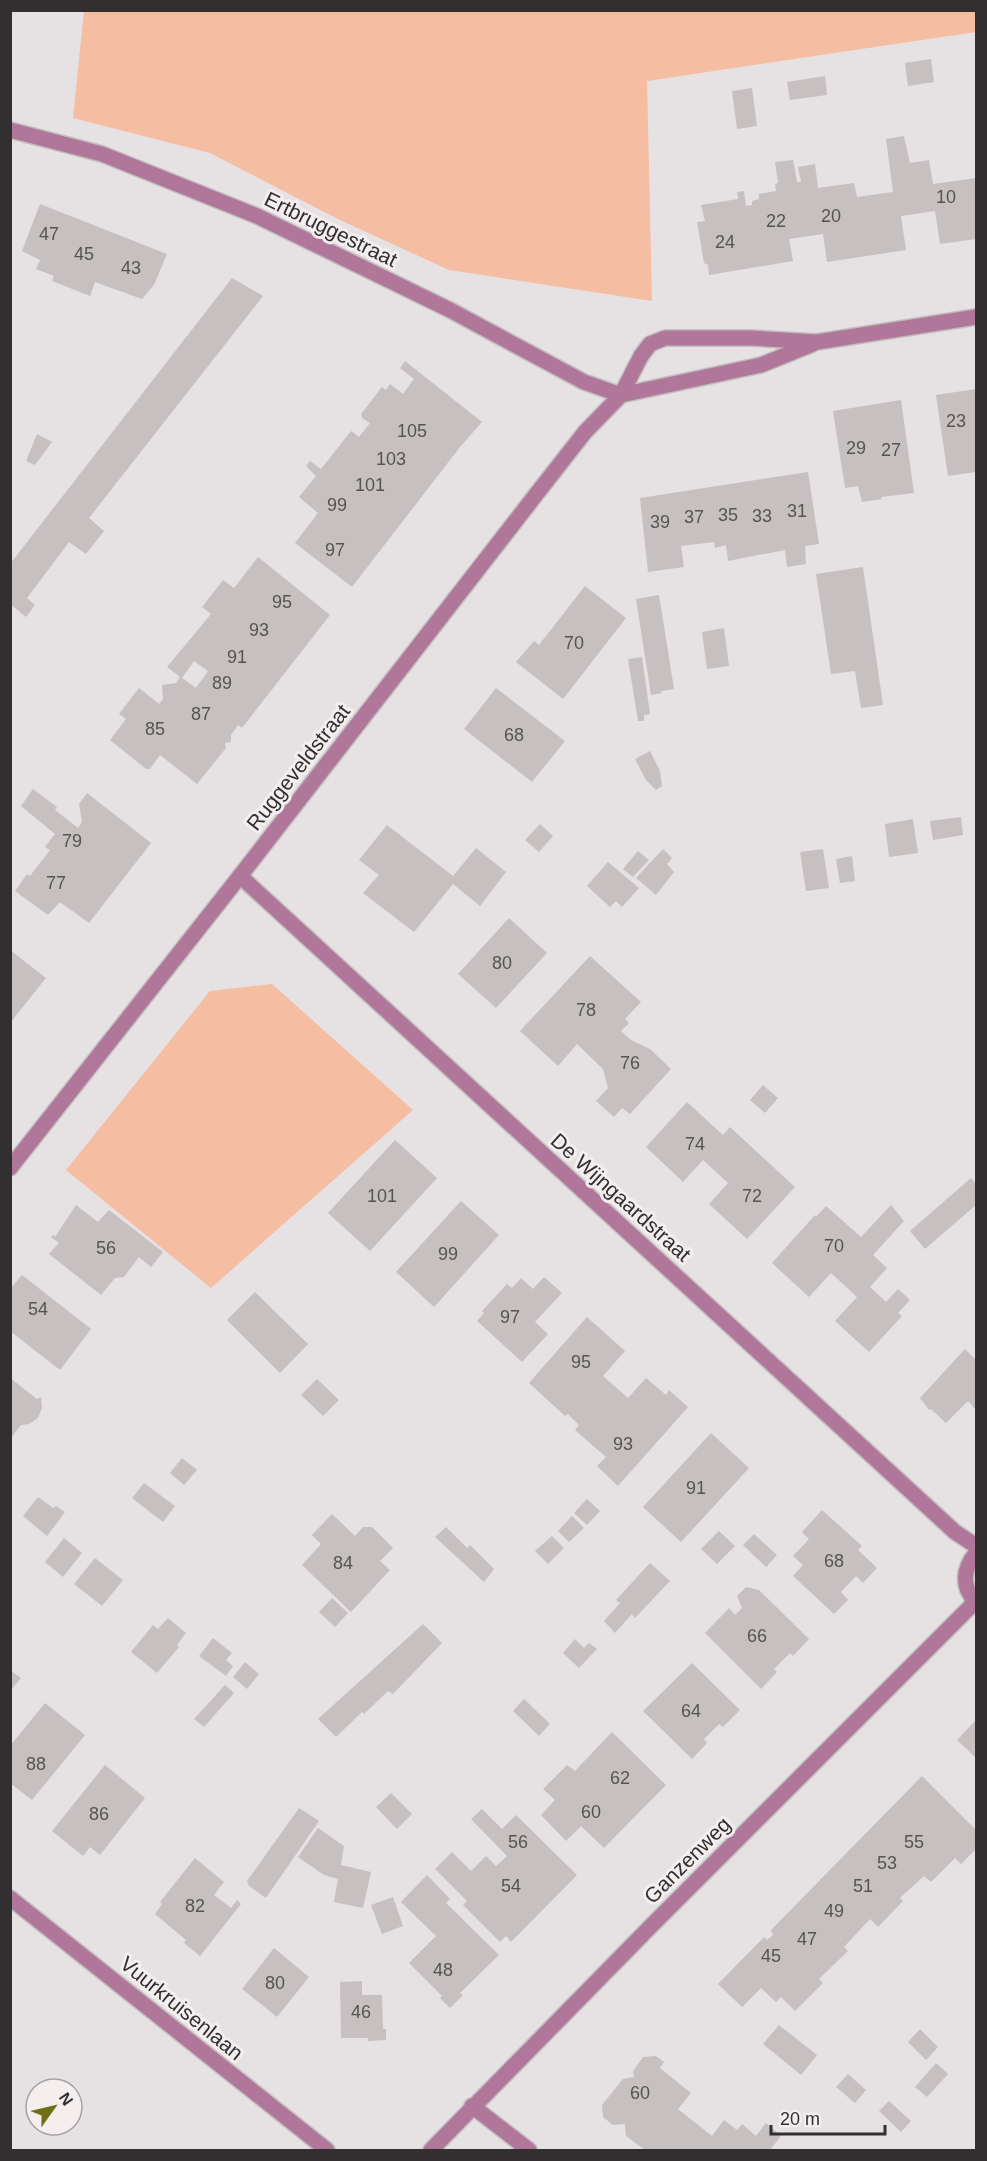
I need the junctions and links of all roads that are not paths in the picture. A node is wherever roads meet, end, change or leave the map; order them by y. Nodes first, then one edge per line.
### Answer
1 (10, 130) edge
2 (976, 317) edge
3 (817, 342) junction
4 (621, 395) junction
5 (240, 876) junction
6 (10, 1168) edge
7 (976, 1546) edge
8 (976, 1553) edge
9 (976, 1602) edge
10 (10, 1898) edge
11 (472, 2106) junction
12 (327, 2151) edge
13 (431, 2151) edge
14 (529, 2151) edge

1 - 4 street, Ertbruggestraat
2 - 3 street
3 - 4 street
3 - 4 street
4 - 5 street, Ruggeveldstraat
5 - 6 street, Ruggeveldstraat
5 - 7 street, De Wijngaardstraat
8 - 9 street
9 - 11 street, Ganzenweg
10 - 12 street, Vuurkruisenlaan
11 - 13 street, Ganzenweg
11 - 14 street

